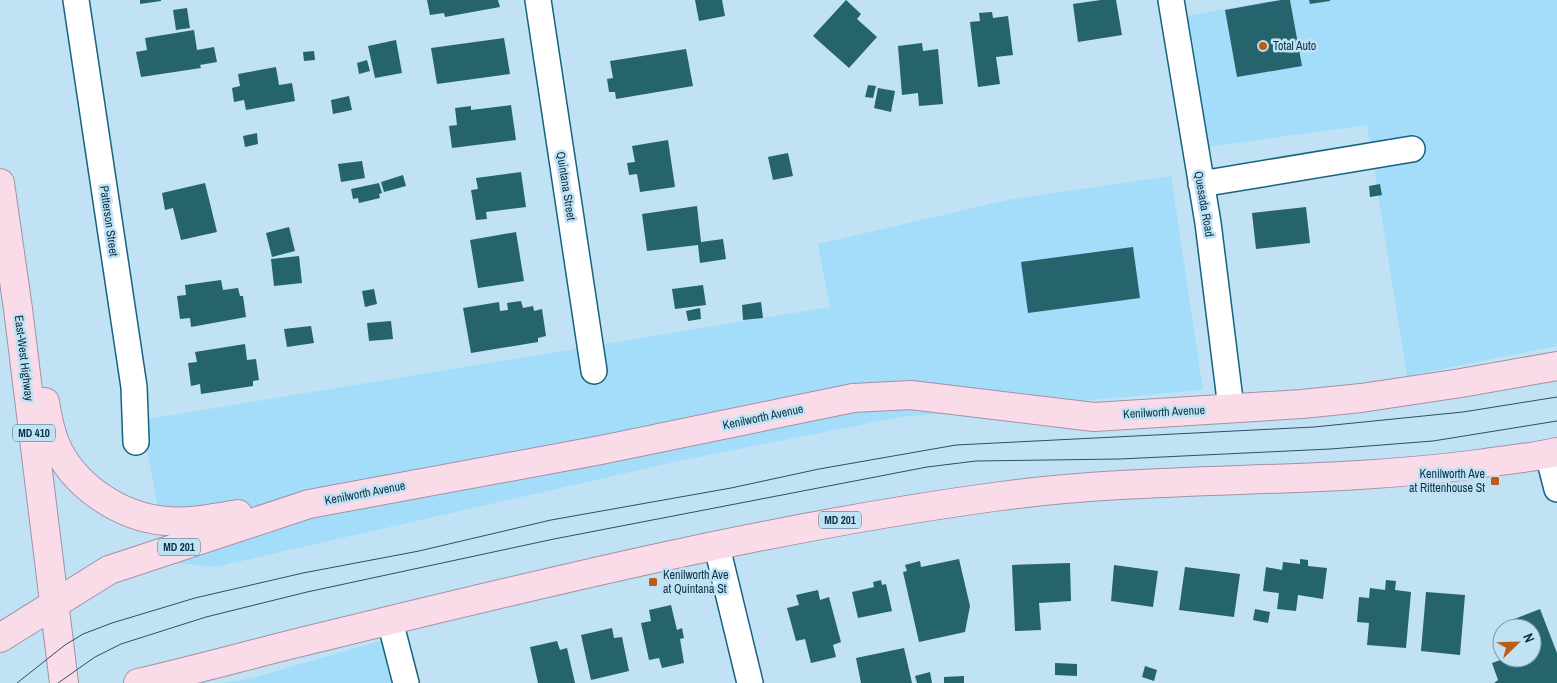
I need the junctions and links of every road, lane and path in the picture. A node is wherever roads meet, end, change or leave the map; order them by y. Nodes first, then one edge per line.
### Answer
1 (76, 0) edge
2 (538, 0) edge
3 (1171, 0) edge
4 (1412, 149) dead end
5 (0, 183) edge
6 (1201, 184) junction
7 (18, 309) junction
8 (1557, 366) edge
9 (594, 371) dead end
10 (1231, 408) junction
11 (136, 442) dead end
12 (1552, 453) edge
13 (1557, 489) edge
14 (309, 504) junction
15 (716, 547) junction
16 (55, 602) junction
17 (390, 621) junction
18 (0, 638) edge
19 (220, 664) junction
20 (64, 683) edge
21 (138, 683) edge
22 (189, 683) edge
23 (406, 683) edge
24 (750, 683) edge

1 - 11 street, Patterson Street
2 - 9 street, Quintana Street
3 - 6 street, Quesada Road
4 - 6 street
5 - 7 main road, East-West Highway / MD 410
6 - 10 street, Quesada Road
7 - 14 main road
7 - 16 main road, East-West Highway / MD 410
8 - 10 main road, Kenilworth Avenue / MD 201
10 - 14 main road, Kenilworth Avenue / MD 201
12 - 13 street
12 - 15 main road, MD 201
14 - 16 main road, Kenilworth Avenue / MD 201
15 - 17 main road, MD 201
15 - 24 street
16 - 18 main road, Kenilworth Avenue / MD 201
16 - 20 main road, East-West Highway / MD 410
17 - 19 main road, MD 201
17 - 23 street
19 - 21 main road, MD 201
19 - 22 main road

